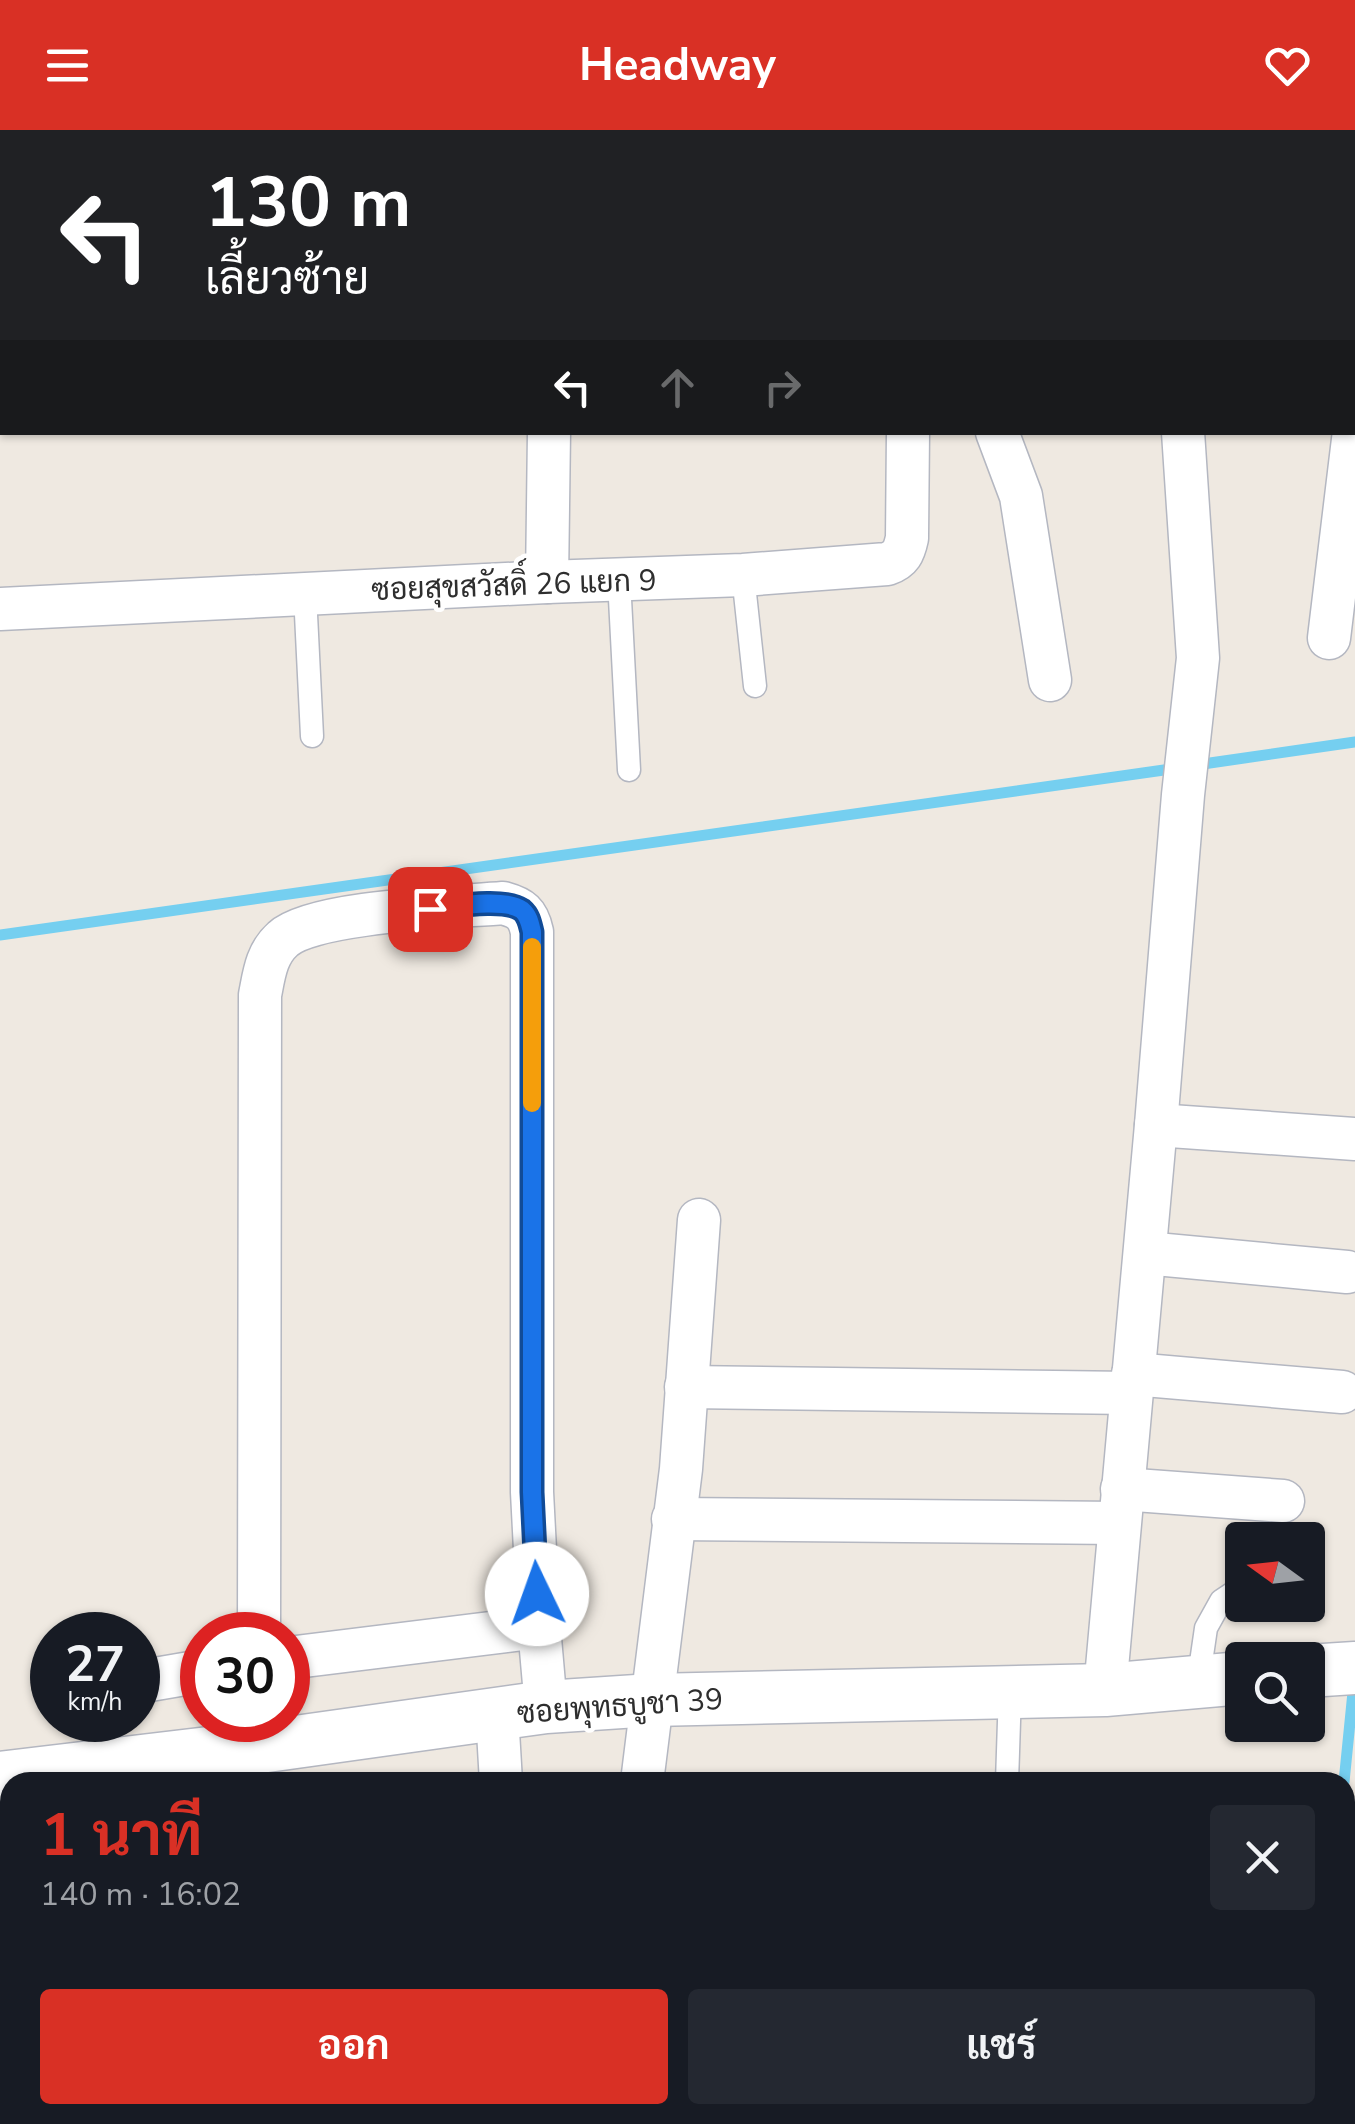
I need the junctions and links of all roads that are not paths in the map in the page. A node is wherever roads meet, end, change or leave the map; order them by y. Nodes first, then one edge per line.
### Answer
1 (549, 435) edge
2 (908, 435) edge
3 (998, 435) edge
4 (1183, 435) edge
5 (1354, 435) edge
6 (743, 576) junction
7 (619, 580) junction
8 (547, 582) junction
9 (306, 594) junction
10 (0, 610) edge
11 (1329, 638) dead end
12 (1050, 680) dead end
13 (754, 686) dead end
14 (312, 736) dead end
15 (629, 770) dead end
16 (1156, 1125) junction
17 (1355, 1138) edge
18 (699, 1220) dead end
19 (1145, 1253) junction
20 (1346, 1272) dead end
21 (1132, 1384) junction
22 (686, 1388) junction
23 (1342, 1392) dead end
24 (1283, 1501) dead end
25 (1121, 1506) junction
26 (674, 1519) junction
27 (1225, 1599) edge
28 (259, 1612) edge
29 (539, 1628) junction
30 (310, 1655) edge
31 (1355, 1668) edge
32 (1325, 1671) edge
33 (1220, 1681) edge
34 (1105, 1690) junction
35 (1010, 1692) junction
36 (652, 1700) junction
37 (522, 1710) junction
38 (310, 1729) edge
39 (212, 1742) edge
40 (35, 1772) edge
41 (504, 1772) edge
42 (643, 1772) edge
43 (1007, 1772) edge

1 - 8 street
2 - 6 street, ซอยสุขสวัสดิ์ 26 แยก 9
3 - 12 street
4 - 16 street
5 - 11 street
6 - 7 street, ซอยสุขสวัสดิ์ 26 แยก 9
6 - 13 lane
7 - 8 street, ซอยสุขสวัสดิ์ 26 แยก 9
7 - 15 lane
8 - 9 street, ซอยสุขสวัสดิ์ 26 แยก 9
9 - 10 street, ซอยสุขสวัสดิ์ 26 แยก 9
9 - 14 lane
16 - 17 street
16 - 19 street
18 - 22 street
19 - 20 street
19 - 21 street
21 - 22 street
21 - 23 street
21 - 25 street
22 - 26 street
24 - 25 street
25 - 26 street
25 - 34 street
26 - 36 street
27 - 33 lane
28 - 29 street
29 - 30 street
29 - 37 street
31 - 32 street
33 - 34 street, ซอยพุทธบูชา 39
34 - 35 street, ซอยพุทธบูชา 39
35 - 36 street, ซอยพุทธบูชา 39
35 - 43 lane
36 - 37 street, ซอยพุทธบูชา 39
36 - 42 street
37 - 38 street, ซอยพุทธบูชา 39
37 - 41 street
39 - 40 street, ซอยพุทธบูชา 39

